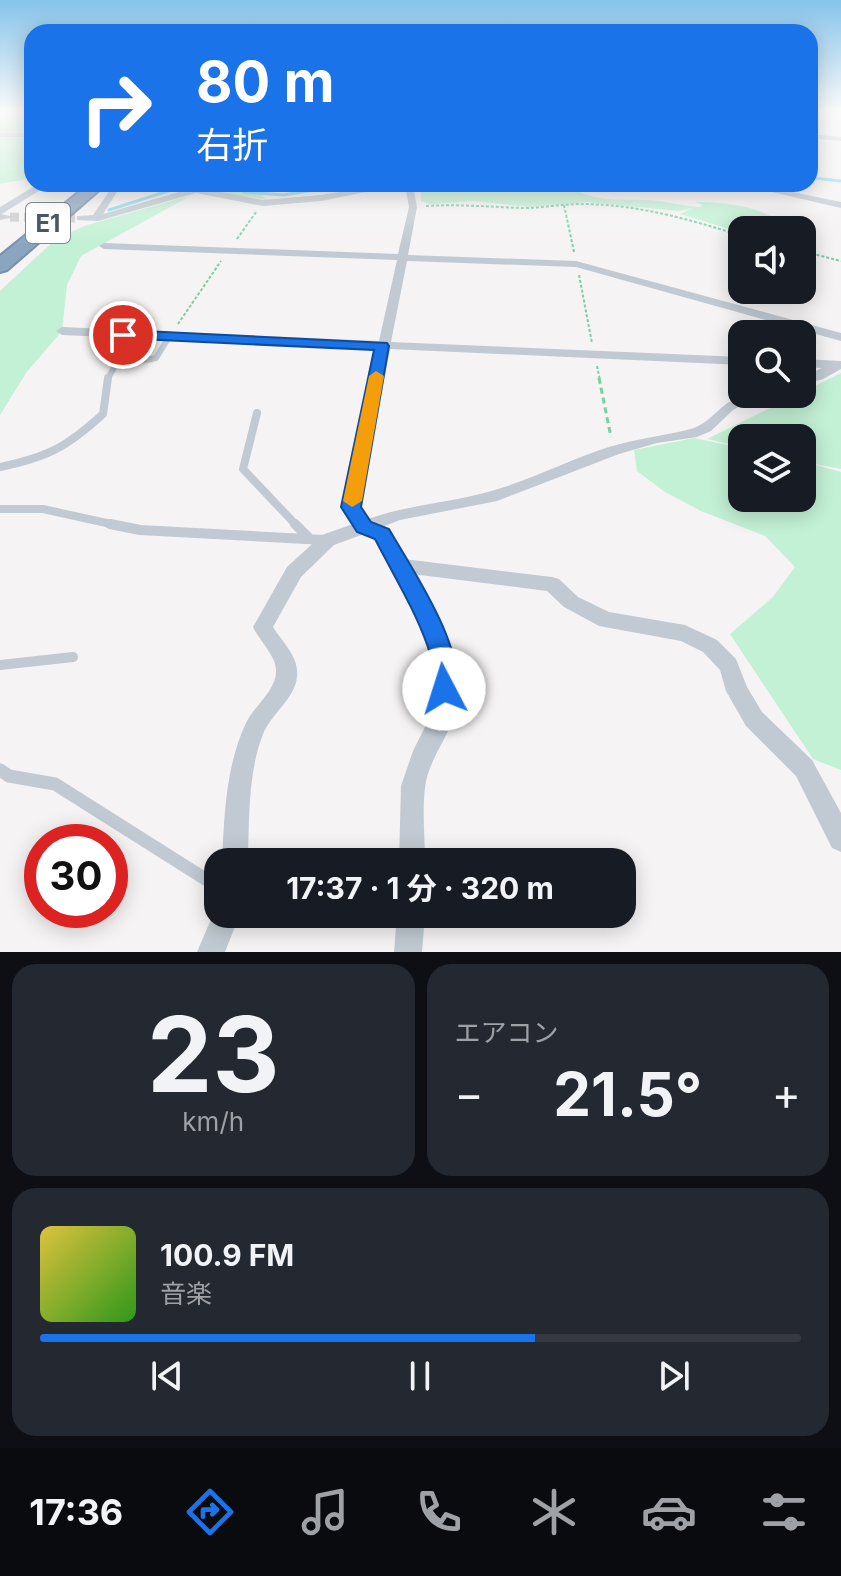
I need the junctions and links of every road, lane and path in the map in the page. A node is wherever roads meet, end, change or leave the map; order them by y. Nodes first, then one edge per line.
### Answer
1 (33, 192) edge
2 (70, 192) edge
3 (88, 192) edge
4 (112, 192) edge
5 (189, 192) edge
6 (206, 192) edge
7 (347, 192) edge
8 (410, 192) edge
9 (779, 192) edge
10 (0, 195) edge
11 (28, 195) junction
12 (263, 203) junction
13 (564, 205) junction
14 (841, 205) edge
15 (413, 207) junction
16 (3, 215) edge
17 (80, 218) tunnel mouth
18 (98, 218) junction
19 (728, 232) edge
20 (0, 246) edge
21 (104, 246) dead end
22 (229, 251) junction
23 (816, 255) edge
24 (402, 257) junction
25 (841, 261) edge
26 (576, 264) junction
27 (0, 266) edge
28 (62, 331) dead end
29 (169, 337) junction
30 (841, 337) edge
31 (382, 346) junction
32 (594, 355) junction
33 (728, 360) edge
34 (816, 364) edge
35 (836, 366) edge
36 (816, 377) edge
37 (728, 407) edge
38 (257, 413) dead end
39 (614, 451) junction
40 (0, 467) edge
41 (0, 509) edge
42 (364, 527) junction
43 (319, 540) junction
44 (399, 565) junction
45 (73, 657) dead end
46 (0, 665) edge
47 (0, 770) edge
48 (841, 839) edge
49 (235, 848) edge
50 (412, 848) edge
51 (204, 878) edge
52 (220, 928) edge
53 (410, 928) edge
54 (211, 952) edge
55 (408, 952) edge

1 - 11 street
2 - 20 highway, E1
3 - 27 highway, E1
4 - 18 street
5 - 18 street
6 - 12 street
7 - 12 street
8 - 15 street
9 - 14 street
10 - 11 street
11 - 16 street
12 - 22 path
13 - 15 path
13 - 19 path
13 - 26 path
15 - 24 street
17 - 18 street
21 - 22 street
22 - 24 street
22 - 29 path
23 - 25 path
24 - 26 street
24 - 31 street
26 - 30 street
26 - 32 path
28 - 29 street
29 - 31 street
29 - 40 lane
31 - 32 street
31 - 42 street
32 - 33 street
32 - 39 path
34 - 35 street
35 - 36 street
37 - 39 street
38 - 43 lane
39 - 42 street
41 - 43 lane
42 - 43 street
42 - 44 street
43 - 49 street
44 - 48 street
44 - 50 street
45 - 46 lane
47 - 51 lane
52 - 54 street
53 - 55 street

